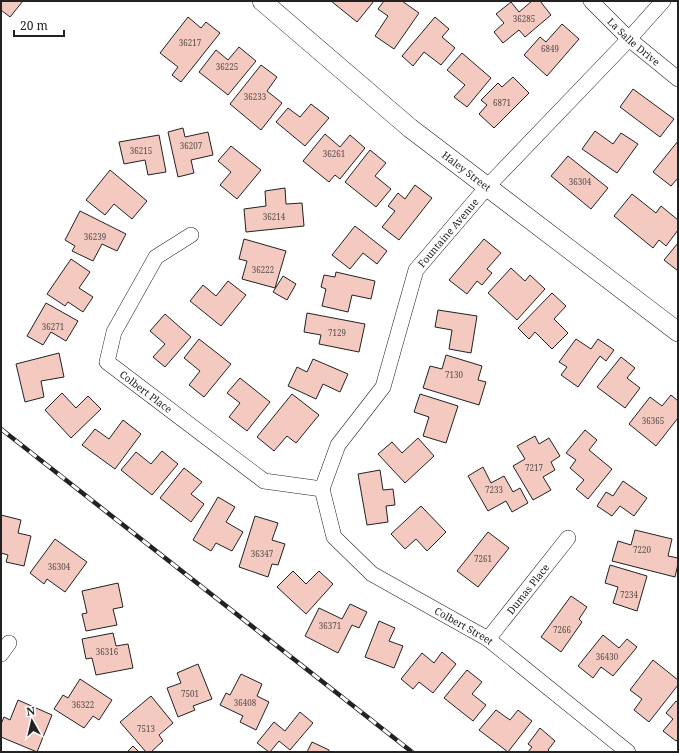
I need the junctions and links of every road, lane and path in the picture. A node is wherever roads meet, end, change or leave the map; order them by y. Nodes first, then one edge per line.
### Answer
1 (262, 1) edge
2 (591, 1) edge
3 (663, 1) edge
4 (629, 39) junction
5 (678, 79) edge
6 (487, 187) junction
7 (192, 235) dead end
8 (678, 332) edge
9 (322, 489) junction
10 (568, 538) dead end
11 (488, 639) junction
12 (628, 752) edge

1 - 6 street, Haley Street
2 - 4 street, La Salle Drive
3 - 4 street, Fountaine Avenue
4 - 5 street, La Salle Drive
4 - 6 street, Fountaine Avenue
6 - 8 street, Haley Street
6 - 9 street, Fountaine Avenue
7 - 9 street, Colbert Place
9 - 11 street, Colbert Street
10 - 11 street, Dumas Place
11 - 12 street, Colbert Street

